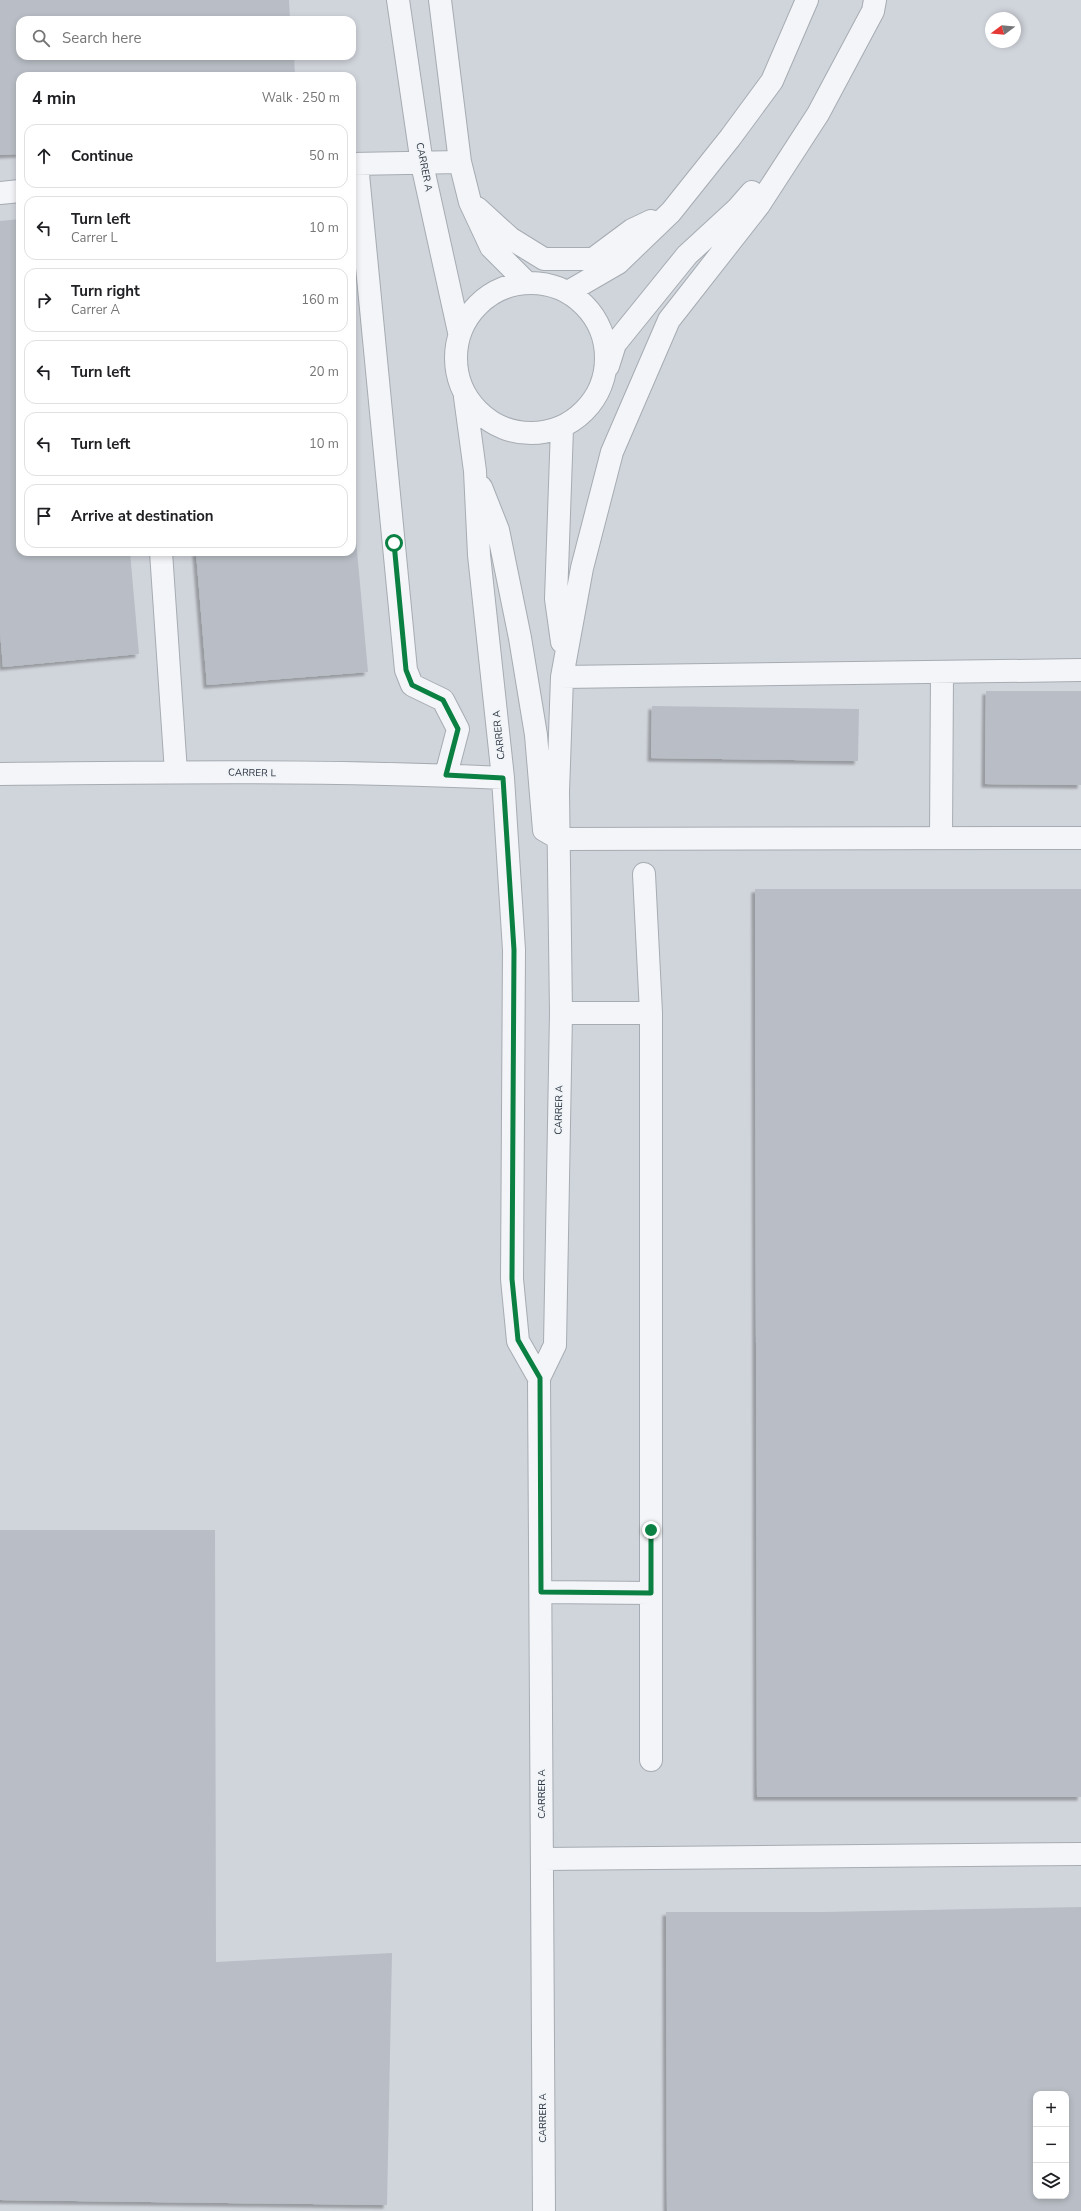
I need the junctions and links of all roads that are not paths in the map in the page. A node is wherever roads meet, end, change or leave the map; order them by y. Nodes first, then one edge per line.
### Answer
1 (398, 0) edge
2 (440, 0) edge
3 (807, 0) edge
4 (875, 0) edge
5 (818, 114) junction
6 (460, 162) junction
7 (356, 164) edge
8 (422, 164) junction
9 (356, 174) edge
10 (16, 191) edge
11 (0, 193) edge
12 (470, 202) junction
13 (671, 212) junction
14 (526, 282) junction
15 (568, 292) junction
16 (459, 332) junction
17 (605, 376) junction
18 (465, 397) junction
19 (562, 428) junction
20 (475, 471) junction
21 (161, 556) edge
22 (564, 670) junction
23 (1081, 670) edge
24 (942, 672) junction
25 (176, 772) junction
26 (0, 774) edge
27 (446, 775) junction
28 (503, 778) junction
29 (941, 837) junction
30 (1081, 838) edge
31 (558, 839) junction
32 (644, 874) dead end
33 (561, 1013) junction
34 (651, 1013) junction
35 (540, 1378) junction
36 (541, 1592) junction
37 (651, 1593) junction
38 (651, 1760) dead end
39 (1081, 1854) edge
40 (542, 1859) junction
41 (544, 2211) edge

1 - 8 street, CARRER A
2 - 6 street
3 - 13 street
4 - 5 street
5 - 17 street
5 - 22 street
6 - 8 street
6 - 12 street
7 - 8 street
8 - 16 street, CARRER A
9 - 27 street
10 - 11 street
12 - 13 street
12 - 14 street
13 - 15 street
14 - 15 street
14 - 16 street
15 - 17 street
16 - 18 street
17 - 19 street
18 - 19 street
18 - 20 street, CARRER A
19 - 22 street
20 - 28 street, CARRER A
20 - 31 street, CARRER A
21 - 25 street
22 - 24 street
22 - 31 street, CARRER A
23 - 24 street
24 - 29 street
25 - 26 street, CARRER L
25 - 27 street, CARRER L
27 - 28 street, CARRER L
28 - 35 street, CARRER A
29 - 30 street
29 - 31 street
31 - 33 street, CARRER A
32 - 34 street
33 - 34 street
33 - 35 street, CARRER A
34 - 37 street
35 - 36 street, CARRER A
36 - 37 street
36 - 40 street, CARRER A
37 - 38 street
39 - 40 street
40 - 41 street, CARRER A

